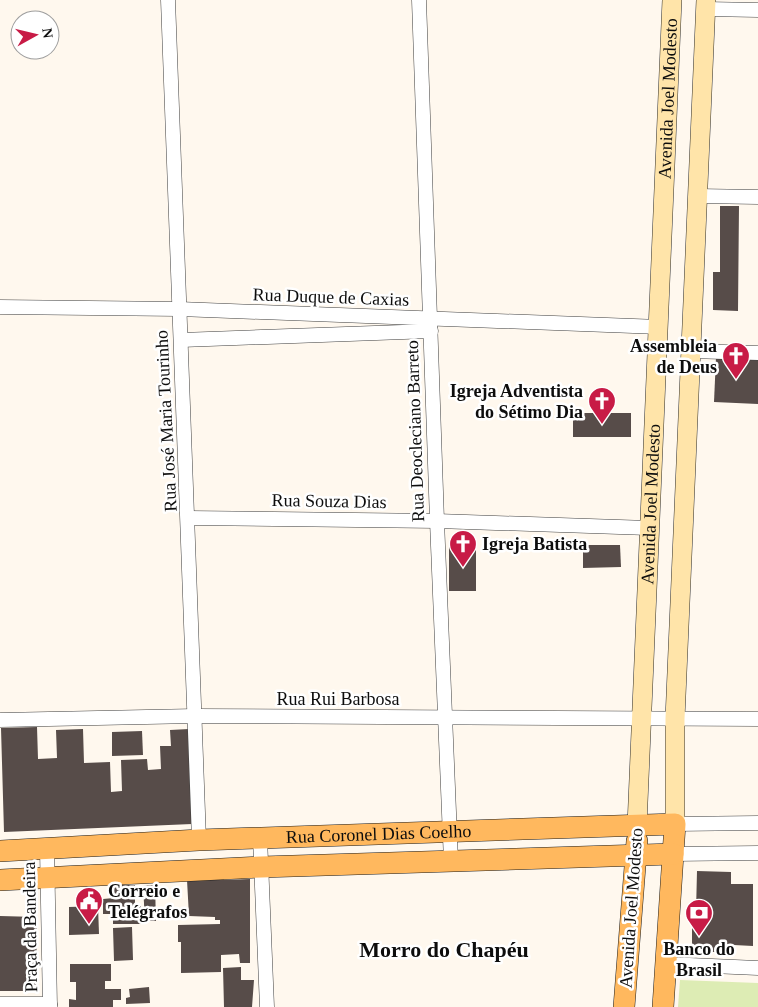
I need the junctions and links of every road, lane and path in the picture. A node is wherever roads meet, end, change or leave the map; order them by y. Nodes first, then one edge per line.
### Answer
1 (168, 0) edge
2 (419, 0) edge
3 (672, 0) edge
4 (706, 5) edge
5 (758, 10) edge
6 (698, 196) junction
7 (758, 197) edge
8 (0, 307) edge
9 (179, 309) junction
10 (430, 326) junction
11 (660, 326) junction
12 (181, 340) junction
13 (690, 352) junction
14 (758, 353) edge
15 (189, 518) junction
16 (437, 521) junction
17 (648, 528) junction
18 (195, 716) junction
19 (446, 718) junction
20 (641, 718) junction
21 (675, 718) junction
22 (758, 719) edge
23 (0, 720) edge
24 (758, 822) edge
25 (675, 824) junction
26 (638, 826) junction
27 (450, 830) junction
28 (260, 838) junction
29 (199, 840) junction
30 (47, 849) junction
31 (0, 851) edge
32 (758, 853) edge
33 (673, 854) junction
34 (636, 855) junction
35 (451, 861) junction
36 (261, 868) junction
37 (48, 878) junction
38 (0, 880) edge
39 (666, 964) junction
40 (758, 968) edge
41 (0, 1004) edge
42 (50, 1006) edge
43 (266, 1007) edge
44 (624, 1007) edge
45 (663, 1007) edge

1 - 9 street, Rua José Maria Tourinho
2 - 10 street, Rua Deocleciano Barreto
3 - 11 street, Avenida Joel Modesto
4 - 5 street
4 - 6 street, Avenida Joel Modesto
6 - 7 street
6 - 13 street, Avenida Joel Modesto
8 - 9 street, Rua Duque de Caxias
9 - 10 street, Rua Duque de Caxias
9 - 12 street, Rua José Maria Tourinho
10 - 11 street, Rua Duque de Caxias
10 - 12 street
10 - 16 street, Rua Deocleciano Barreto
11 - 17 street, Avenida Joel Modesto
12 - 15 street, Rua José Maria Tourinho
13 - 14 street
13 - 21 street, Avenida Joel Modesto
15 - 16 street, Rua Souza Dias
15 - 18 street, Rua José Maria Tourinho
16 - 17 street, Rua Souza Dias
16 - 19 street, Rua Deocleciano Barreto
17 - 20 street, Avenida Joel Modesto
18 - 19 street, Rua Rui Barbosa
18 - 23 street, Rua Rui Barbosa
18 - 29 street, Rua José Maria Tourinho
19 - 20 street, Rua Rui Barbosa
19 - 27 street, Rua Deocleciano Barreto
20 - 21 street, Rua Rui Barbosa
20 - 26 street, Avenida Joel Modesto
21 - 22 street, Rua Rui Barbosa
21 - 25 street, Avenida Joel Modesto
24 - 25 street, Rua Coronel Dias Coelho
25 - 26 main road, Rua Coronel Dias Coelho
25 - 33 main road, Avenida Joel Modesto
26 - 27 main road, Rua Coronel Dias Coelho
26 - 34 main road, Avenida Joel Modesto
27 - 28 main road, Rua Coronel Dias Coelho
27 - 35 street, Rua Deocleciano Barreto
28 - 29 main road, Rua Coronel Dias Coelho
28 - 36 street
29 - 30 main road, Rua Coronel Dias Coelho
30 - 31 main road, Rua Coronel Dias Coelho
30 - 37 street, Praça da Bandeira
32 - 33 street, Rua Coronel Dias Coelho
33 - 34 main road, Rua Coronel Dias Coelho
33 - 39 main road, Avenida Joel Modesto
34 - 35 main road, Rua Coronel Dias Coelho
34 - 44 main road, Avenida Joel Modesto
35 - 36 main road, Rua Coronel Dias Coelho
36 - 37 main road, Rua Coronel Dias Coelho
36 - 43 street
37 - 38 main road, Rua Coronel Dias Coelho
37 - 42 street, Praça da Bandeira
39 - 40 street
39 - 45 main road, Avenida Joel Modesto
41 - 42 street, Praça da Bandeira

